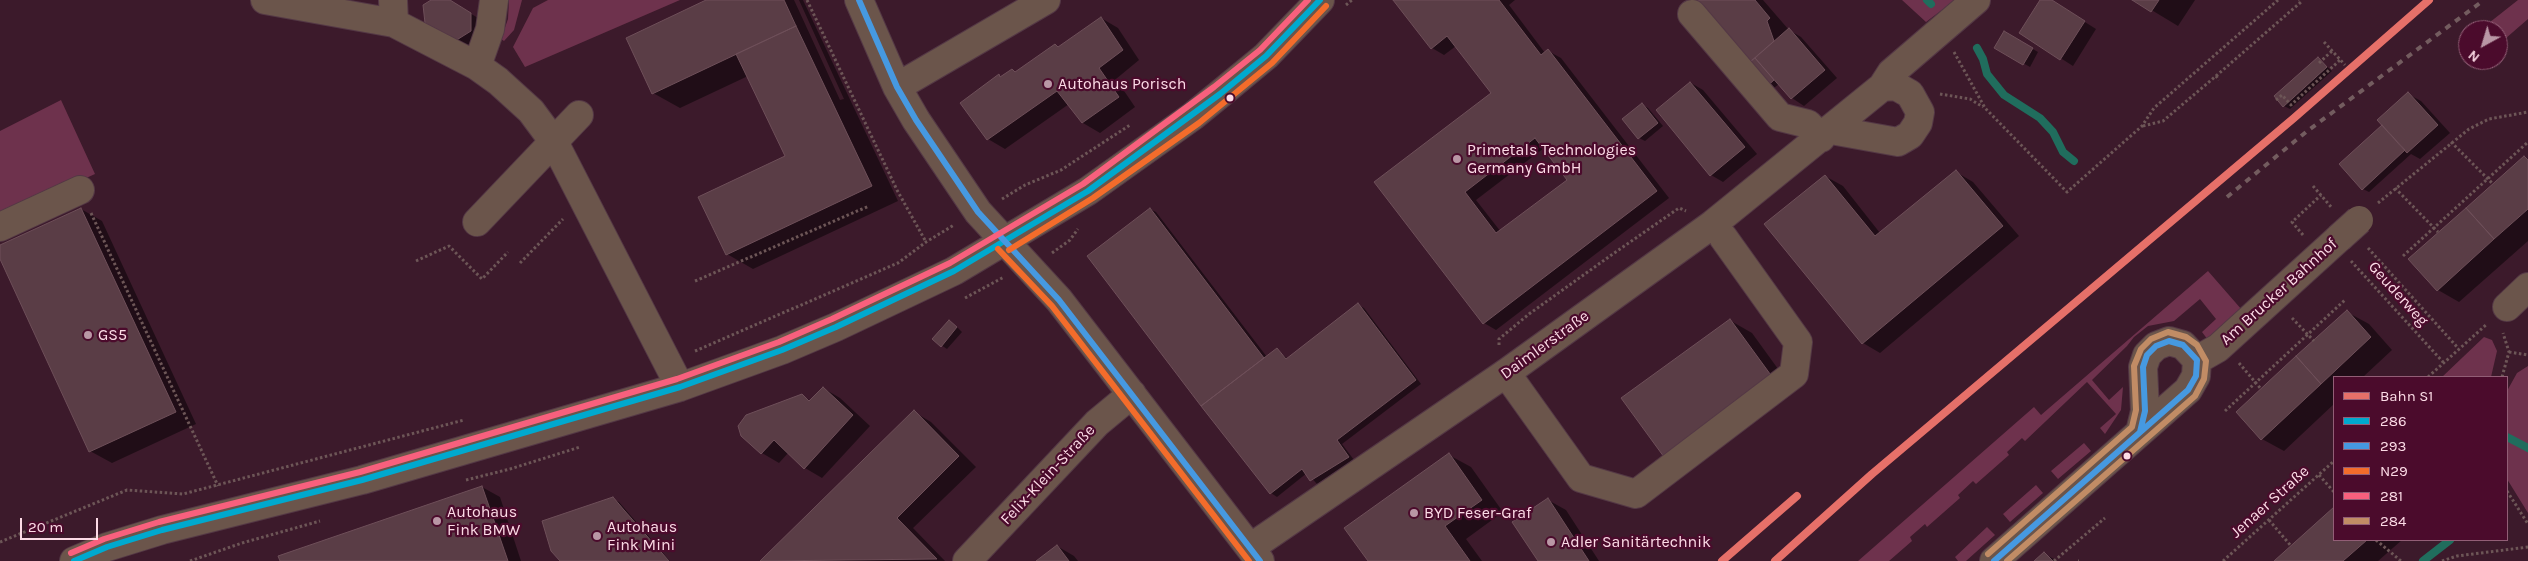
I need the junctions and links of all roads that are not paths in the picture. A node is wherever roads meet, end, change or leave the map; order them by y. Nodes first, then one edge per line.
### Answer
1 (265, 0) edge
2 (494, 0) edge
3 (1046, 0) edge
4 (1320, 0) edge
5 (1976, 0) edge
6 (861, 1) edge
7 (393, 11) edge
8 (1692, 14) dead end
9 (477, 66) junction
10 (1882, 87) junction
11 (897, 88) junction
12 (579, 115) dead end
13 (1826, 134) junction
14 (554, 142) junction
15 (80, 190) road end
16 (477, 222) dead end
17 (0, 227) edge
18 (1718, 230) junction
19 (2349, 234) road end
20 (1004, 243) junction
21 (2528, 287) edge
22 (2506, 307) road end
23 (2197, 360) junction
24 (1506, 373) junction
25 (680, 388) junction
26 (1132, 394) junction
27 (2140, 432) junction
28 (1255, 554) edge
29 (74, 561) edge
30 (967, 561) edge
31 (1994, 561) edge

1 - 7 street
2 - 9 street
3 - 11 street
4 - 20 street
5 - 10 street, Daimlerstraße
6 - 11 street
7 - 9 street
8 - 13 street
9 - 14 street
10 - 13 street, Daimlerstraße
10 - 13 street
11 - 20 street
12 - 14 street
13 - 18 street, Daimlerstraße
14 - 16 street
14 - 25 street
15 - 17 street
18 - 24 street, Daimlerstraße
18 - 24 street
19 - 23 street, Am Brucker Bahnhof
20 - 25 street
20 - 26 street
21 - 22 street
23 - 27 street
23 - 27 street
24 - 28 street, Daimlerstraße
25 - 29 street
26 - 28 street
26 - 30 street, Felix-Klein-Straße
27 - 31 street

